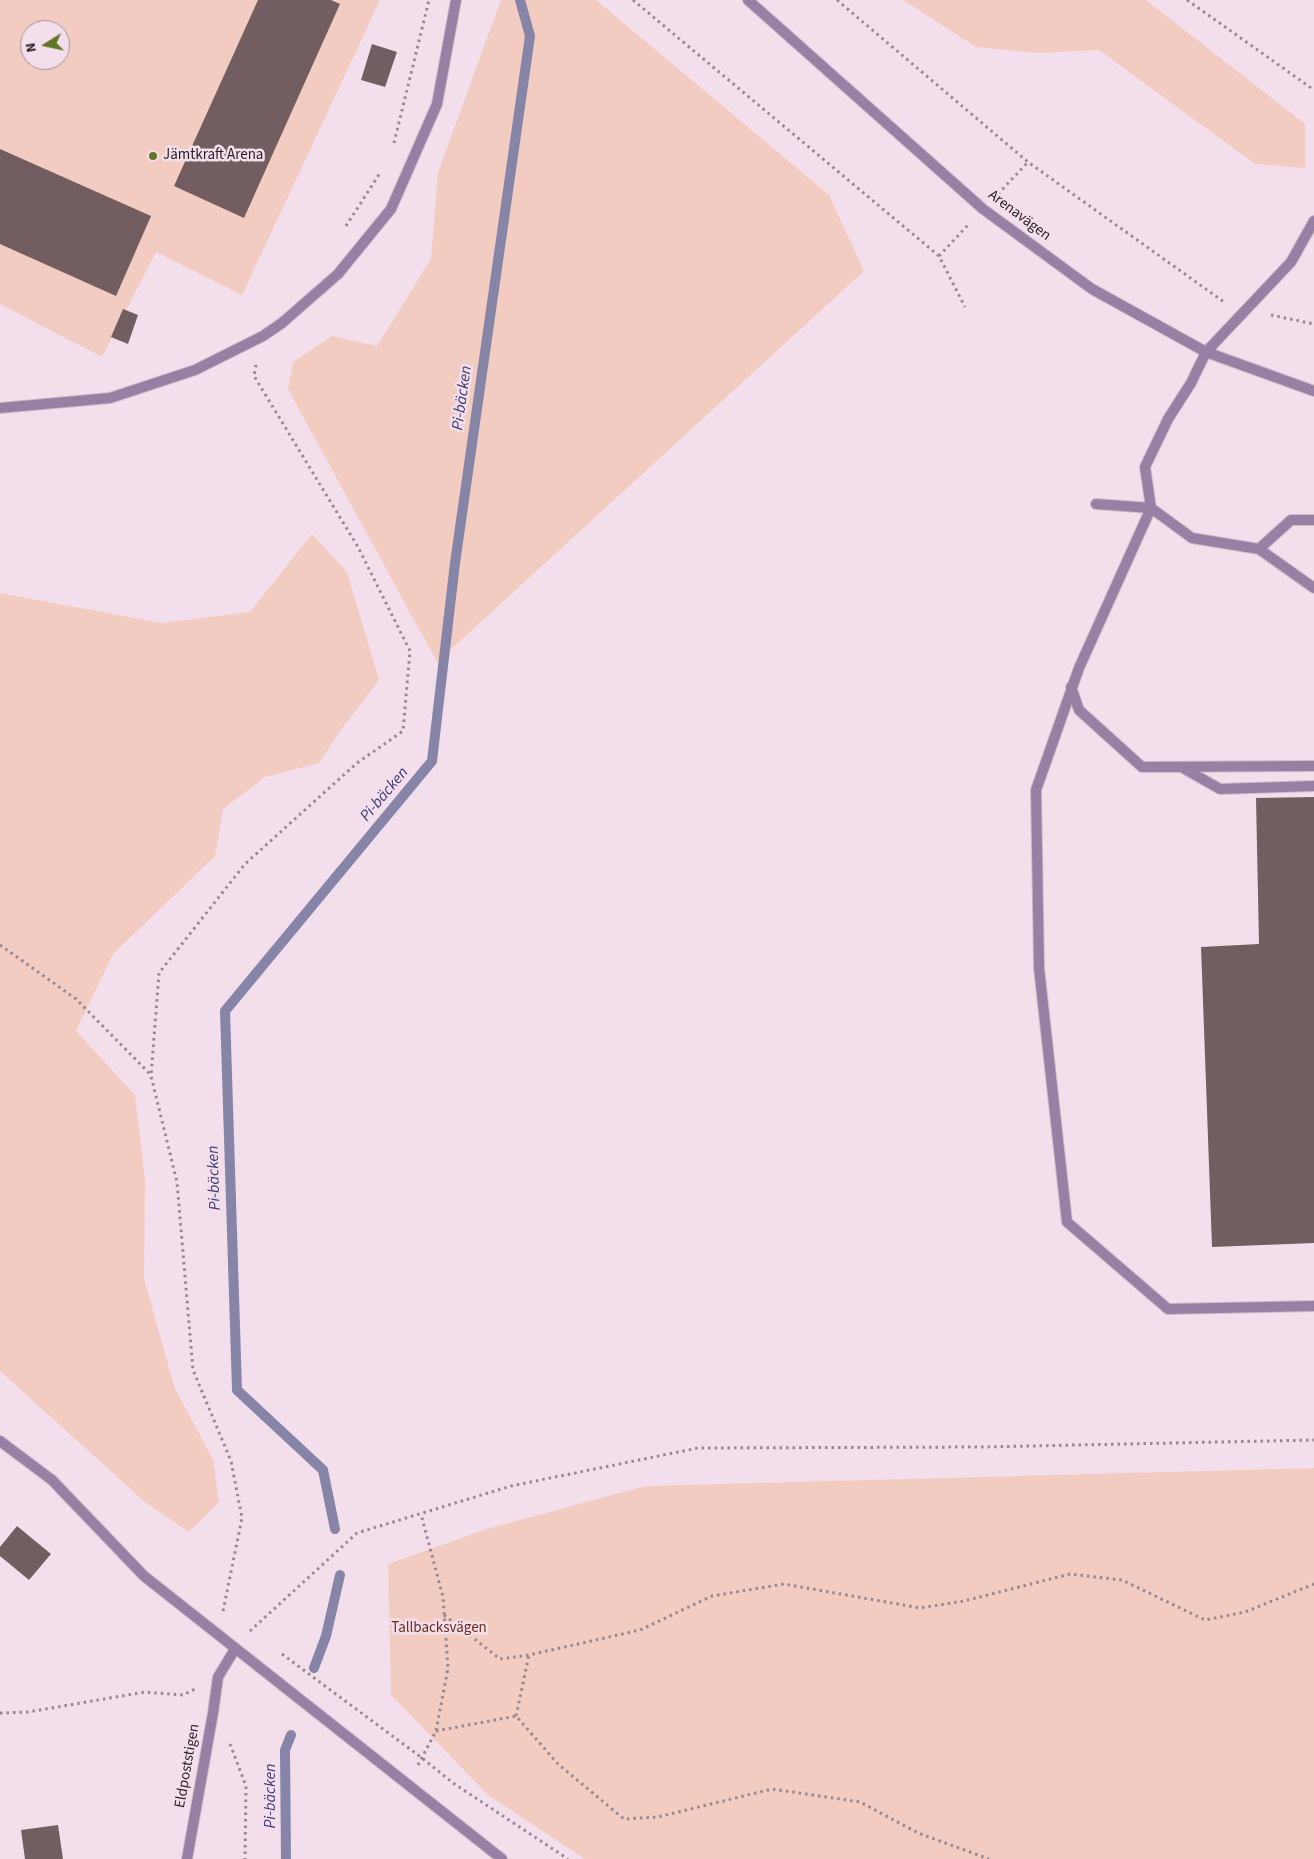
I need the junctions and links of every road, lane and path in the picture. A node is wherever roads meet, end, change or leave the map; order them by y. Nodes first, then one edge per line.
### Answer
1 (429, 0) edge
2 (456, 0) edge
3 (633, 0) edge
4 (748, 0) edge
5 (837, 0) edge
6 (1187, 0) edge
7 (1314, 90) edge
8 (392, 149) dead end
9 (385, 166) dead end
10 (1314, 221) edge
11 (343, 230) dead end
12 (965, 307) dead end
13 (1247, 309) junction
14 (1314, 324) edge
15 (263, 336) junction
16 (1206, 352) junction
17 (1314, 391) edge
18 (0, 408) edge
19 (1096, 504) dead end
20 (1152, 508) junction
21 (1314, 520) edge
22 (1259, 549) junction
23 (1314, 588) edge
24 (1071, 688) junction
25 (1314, 766) edge
26 (1181, 767) junction
27 (1314, 786) edge
28 (0, 945) edge
29 (152, 1076) junction
30 (1314, 1306) edge
31 (1314, 1440) edge
32 (0, 1441) edge
33 (421, 1514) junction
34 (1314, 1584) edge
35 (444, 1615) junction
36 (221, 1618) dead end
37 (243, 1627) dead end
38 (250, 1631) junction
39 (258, 1636) dead end
40 (235, 1648) junction
41 (282, 1654) dead end
42 (529, 1655) junction
43 (218, 1677) junction
44 (0, 1713) edge
45 (213, 1713) junction
46 (516, 1716) junction
47 (436, 1731) junction
48 (422, 1758) junction
49 (408, 1785) junction
50 (187, 1859) edge
51 (244, 1859) edge
52 (502, 1859) edge
53 (568, 1859) edge
54 (988, 1859) edge

1 - 8 path
2 - 15 street
3 - 12 path
4 - 16 street, Arenavägen
5 - 13 path
6 - 7 path
9 - 11 path
10 - 13 street
13 - 14 path
13 - 16 street
15 - 18 street
15 - 29 path
16 - 17 street, Arenavägen
16 - 20 street
19 - 20 street
20 - 22 street
20 - 24 street
21 - 22 street
22 - 23 street
24 - 26 street
24 - 30 street
25 - 26 street
26 - 27 street
28 - 29 path
29 - 36 path
31 - 33 path
32 - 40 street
33 - 35 path
33 - 38 path
34 - 42 path
35 - 42 path
35 - 47 path
37 - 38 path
38 - 39 path
38 - 40 path
40 - 43 street
40 - 49 street
41 - 48 path
42 - 46 path
43 - 44 path
43 - 45 street, Eldpoststigen
45 - 50 street, Eldpoststigen
45 - 51 path
46 - 47 path
46 - 54 path
47 - 48 path
48 - 49 path
48 - 53 path
49 - 52 street

